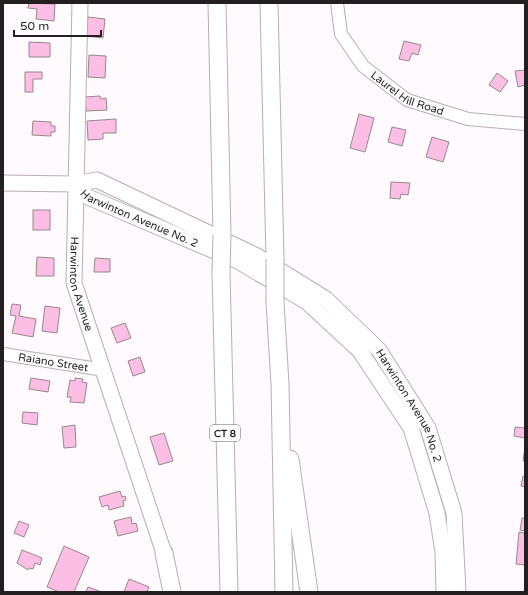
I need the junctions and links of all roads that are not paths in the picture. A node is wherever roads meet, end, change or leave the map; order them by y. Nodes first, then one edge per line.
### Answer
1 (80, 3) edge
2 (217, 3) edge
3 (270, 3) edge
4 (337, 3) edge
5 (525, 124) edge
6 (3, 183) edge
7 (75, 184) junction
8 (3, 354) edge
9 (104, 370) junction
10 (280, 384) junction
11 (164, 553) joint
12 (172, 592) edge
13 (229, 592) edge
14 (284, 592) edge
15 (309, 592) edge
16 (444, 592) edge
17 (458, 592) edge

1 - 7 main road, Harwinton Avenue
2 - 13 highway, CT 8, bridge
3 - 10 highway, bridge
4 - 5 street, Laurel Hill Road
6 - 7 main road
7 - 9 main road, Harwinton Avenue
7 - 16 main road, Harwinton Avenue No. 2
7 - 17 main road, Harwinton Avenue No. 2
8 - 9 street, Raiano Street
9 - 11 main road, Harwinton Avenue
10 - 14 highway
10 - 15 highway
11 - 12 highway

